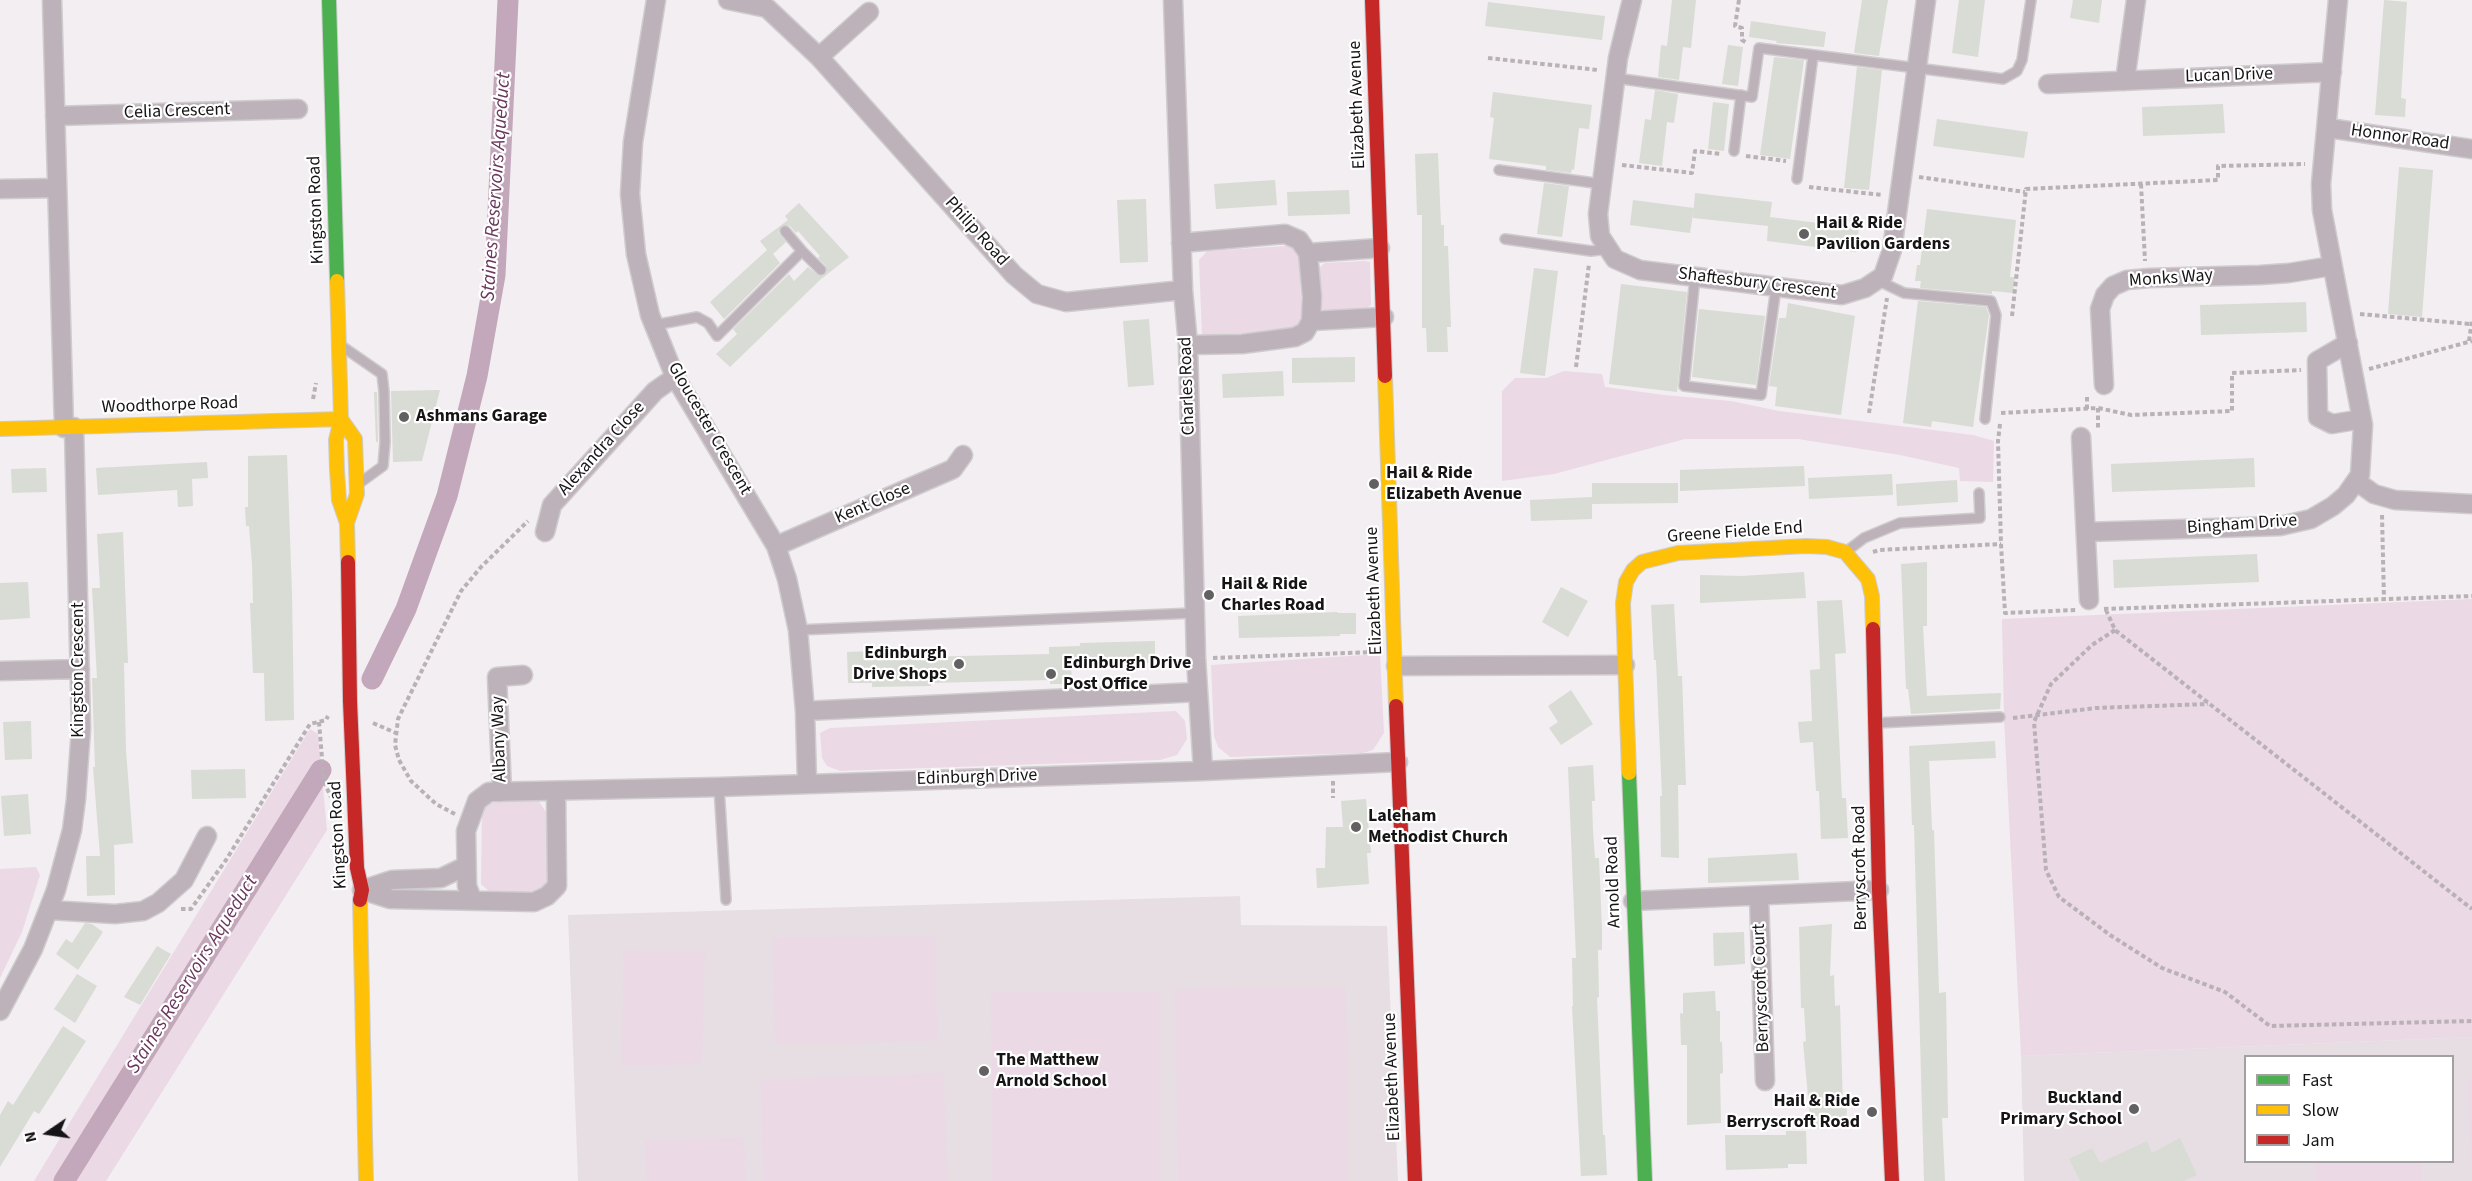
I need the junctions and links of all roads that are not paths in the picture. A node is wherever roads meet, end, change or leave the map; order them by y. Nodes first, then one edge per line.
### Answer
1 (52, 0) edge
2 (329, 0) edge
3 (656, 0) edge
4 (728, 0) edge
5 (1173, 0) edge
6 (1372, 0) edge
7 (1632, 0) edge
8 (1926, 0) edge
9 (2031, 0) edge
10 (2136, 0) edge
11 (2338, 0) edge
12 (768, 4) edge
13 (869, 12) dead end
14 (1814, 56) junction
15 (819, 57) junction
16 (1918, 69) junction
17 (2332, 72) junction
18 (1616, 75) junction
19 (2125, 81) junction
20 (2048, 84) dead end
21 (1741, 95) junction
22 (298, 109) dead end
23 (55, 116) junction
24 (2328, 128) junction
25 (2472, 149) edge
26 (1734, 151) dead end
27 (1499, 170) dead end
28 (1797, 179) road end
29 (1602, 184) junction
30 (57, 188) junction
31 (0, 189) edge
32 (784, 231) dead end
33 (1505, 239) dead end
34 (1181, 243) junction
35 (1380, 248) junction
36 (1600, 250) junction
37 (802, 251) junction
38 (1308, 253) junction
39 (2332, 266) junction
40 (820, 270) dead end
41 (1695, 277) junction
42 (1883, 283) junction
43 (1776, 288) junction
44 (1183, 290) junction
45 (1384, 317) junction
46 (1311, 321) junction
47 (655, 325) junction
48 (339, 344) junction
49 (2348, 344) junction
50 (1188, 345) junction
51 (675, 376) junction
52 (2104, 385) dead end
53 (341, 418) junction
54 (1985, 419) dead end
55 (2362, 419) junction
56 (69, 427) junction
57 (0, 429) edge
58 (2081, 437) dead end
59 (963, 455) dead end
60 (2356, 481) junction
61 (357, 485) junction
62 (338, 486) junction
63 (1979, 493) dead end
64 (2472, 504) edge
65 (347, 523) junction
66 (547, 523) road end
67 (2086, 532) junction
68 (776, 546) junction
69 (1849, 556) junction
70 (1626, 582) joint
71 (2089, 600) dead end
72 (1194, 613) junction
73 (798, 630) junction
74 (1395, 658) junction
75 (1625, 665) junction
76 (80, 669) junction
77 (0, 671) edge
78 (523, 675) dead end
79 (1198, 692) junction
80 (805, 711) junction
81 (2000, 717) road end
82 (1876, 723) junction
83 (1398, 762) junction
84 (1203, 771) junction
85 (807, 783) junction
86 (719, 787) junction
87 (556, 791) junction
88 (502, 792) junction
89 (207, 836) dead end
90 (466, 866) junction
91 (362, 890) junction
92 (1879, 890) junction
93 (1759, 896) junction
94 (472, 899) junction
95 (726, 900) dead end
96 (1633, 901) junction
97 (49, 910) junction
98 (0, 1011) edge
99 (1765, 1081) dead end
100 (366, 1181) edge
101 (1415, 1181) edge
102 (1645, 1181) edge
103 (1892, 1181) edge

1 - 23 street
2 - 48 street, Kingston Road
3 - 47 street, Gloucester Crescent
4 - 12 street, Philip Road
5 - 34 street, Charles Road
6 - 35 street, Elizabeth Avenue
7 - 18 street
8 - 16 street
9 - 16 lane
10 - 19 street
11 - 17 street, Bingham Drive
12 - 15 street, Philip Road
13 - 15 street
14 - 16 lane
14 - 21 lane
14 - 28 lane
15 - 44 street, Philip Road
16 - 42 street
17 - 19 street, Lucan Drive
17 - 24 street, Bingham Drive
18 - 21 lane
18 - 29 street
19 - 20 street, Lucan Drive
21 - 26 lane
22 - 23 street, Celia Crescent
23 - 30 street
24 - 25 street, Honnor Road
24 - 39 street, Bingham Drive
27 - 29 lane
29 - 36 street
30 - 31 street
30 - 56 street
32 - 37 lane
33 - 36 lane
34 - 38 street
34 - 44 street, Charles Road
35 - 38 street
35 - 45 street, Elizabeth Avenue
36 - 41 street, Shaftesbury Crescent
37 - 40 lane
37 - 47 lane
38 - 46 street
39 - 49 street, Bingham Drive
39 - 52 street, Monks Way
41 - 43 street, Shaftesbury Crescent
41 - 43 lane
42 - 43 street, Shaftesbury Crescent
42 - 54 lane
44 - 50 street, Charles Road
45 - 46 street
45 - 74 street, Elizabeth Avenue
46 - 50 street
47 - 51 street, Gloucester Crescent
48 - 53 street, Kingston Road
48 - 61 lane
49 - 55 street, Bingham Drive
49 - 55 street
50 - 72 street, Charles Road
51 - 66 street, Alexandra Close
51 - 68 street, Gloucester Crescent
53 - 56 street, Woodthorpe Road
53 - 61 street, Kingston Road
53 - 62 street, Kingston Road
55 - 60 street, Bingham Drive
56 - 57 street, Woodthorpe Road
56 - 76 street, Kingston Crescent
58 - 67 street
59 - 68 street, Kent Close
60 - 64 street
60 - 67 street, Bingham Drive
61 - 62 lane
61 - 65 street, Kingston Road
62 - 65 street, Kingston Road
63 - 69 lane
65 - 91 street, Kingston Road
67 - 71 street
68 - 73 street, Gloucester Crescent
69 - 70 street, Greene Fielde End
69 - 82 street, Berryscroft Road
70 - 75 street, Arnold Road
72 - 73 lane
72 - 79 street, Charles Road
73 - 80 street, Gloucester Crescent
74 - 75 street
74 - 83 street, Elizabeth Avenue
75 - 96 street, Arnold Road
76 - 77 street
76 - 97 street, Kingston Crescent
78 - 88 street, Albany Way
79 - 80 street
79 - 84 street, Charles Road
80 - 85 street, Gloucester Crescent
81 - 82 lane
82 - 92 street, Berryscroft Road
83 - 84 street, Edinburgh Drive
83 - 101 street, Elizabeth Avenue
84 - 85 street, Edinburgh Drive
85 - 86 street, Edinburgh Drive
86 - 87 street, Edinburgh Drive
86 - 95 lane
87 - 88 street
87 - 94 street
88 - 90 street
89 - 97 street
90 - 91 street
90 - 94 street
91 - 94 street
91 - 100 street, Kingston Road
92 - 93 street
92 - 103 street, Berryscroft Road
93 - 96 street
93 - 99 street, Berryscroft Court
96 - 102 street, Arnold Road
97 - 98 street, Kingston Crescent

